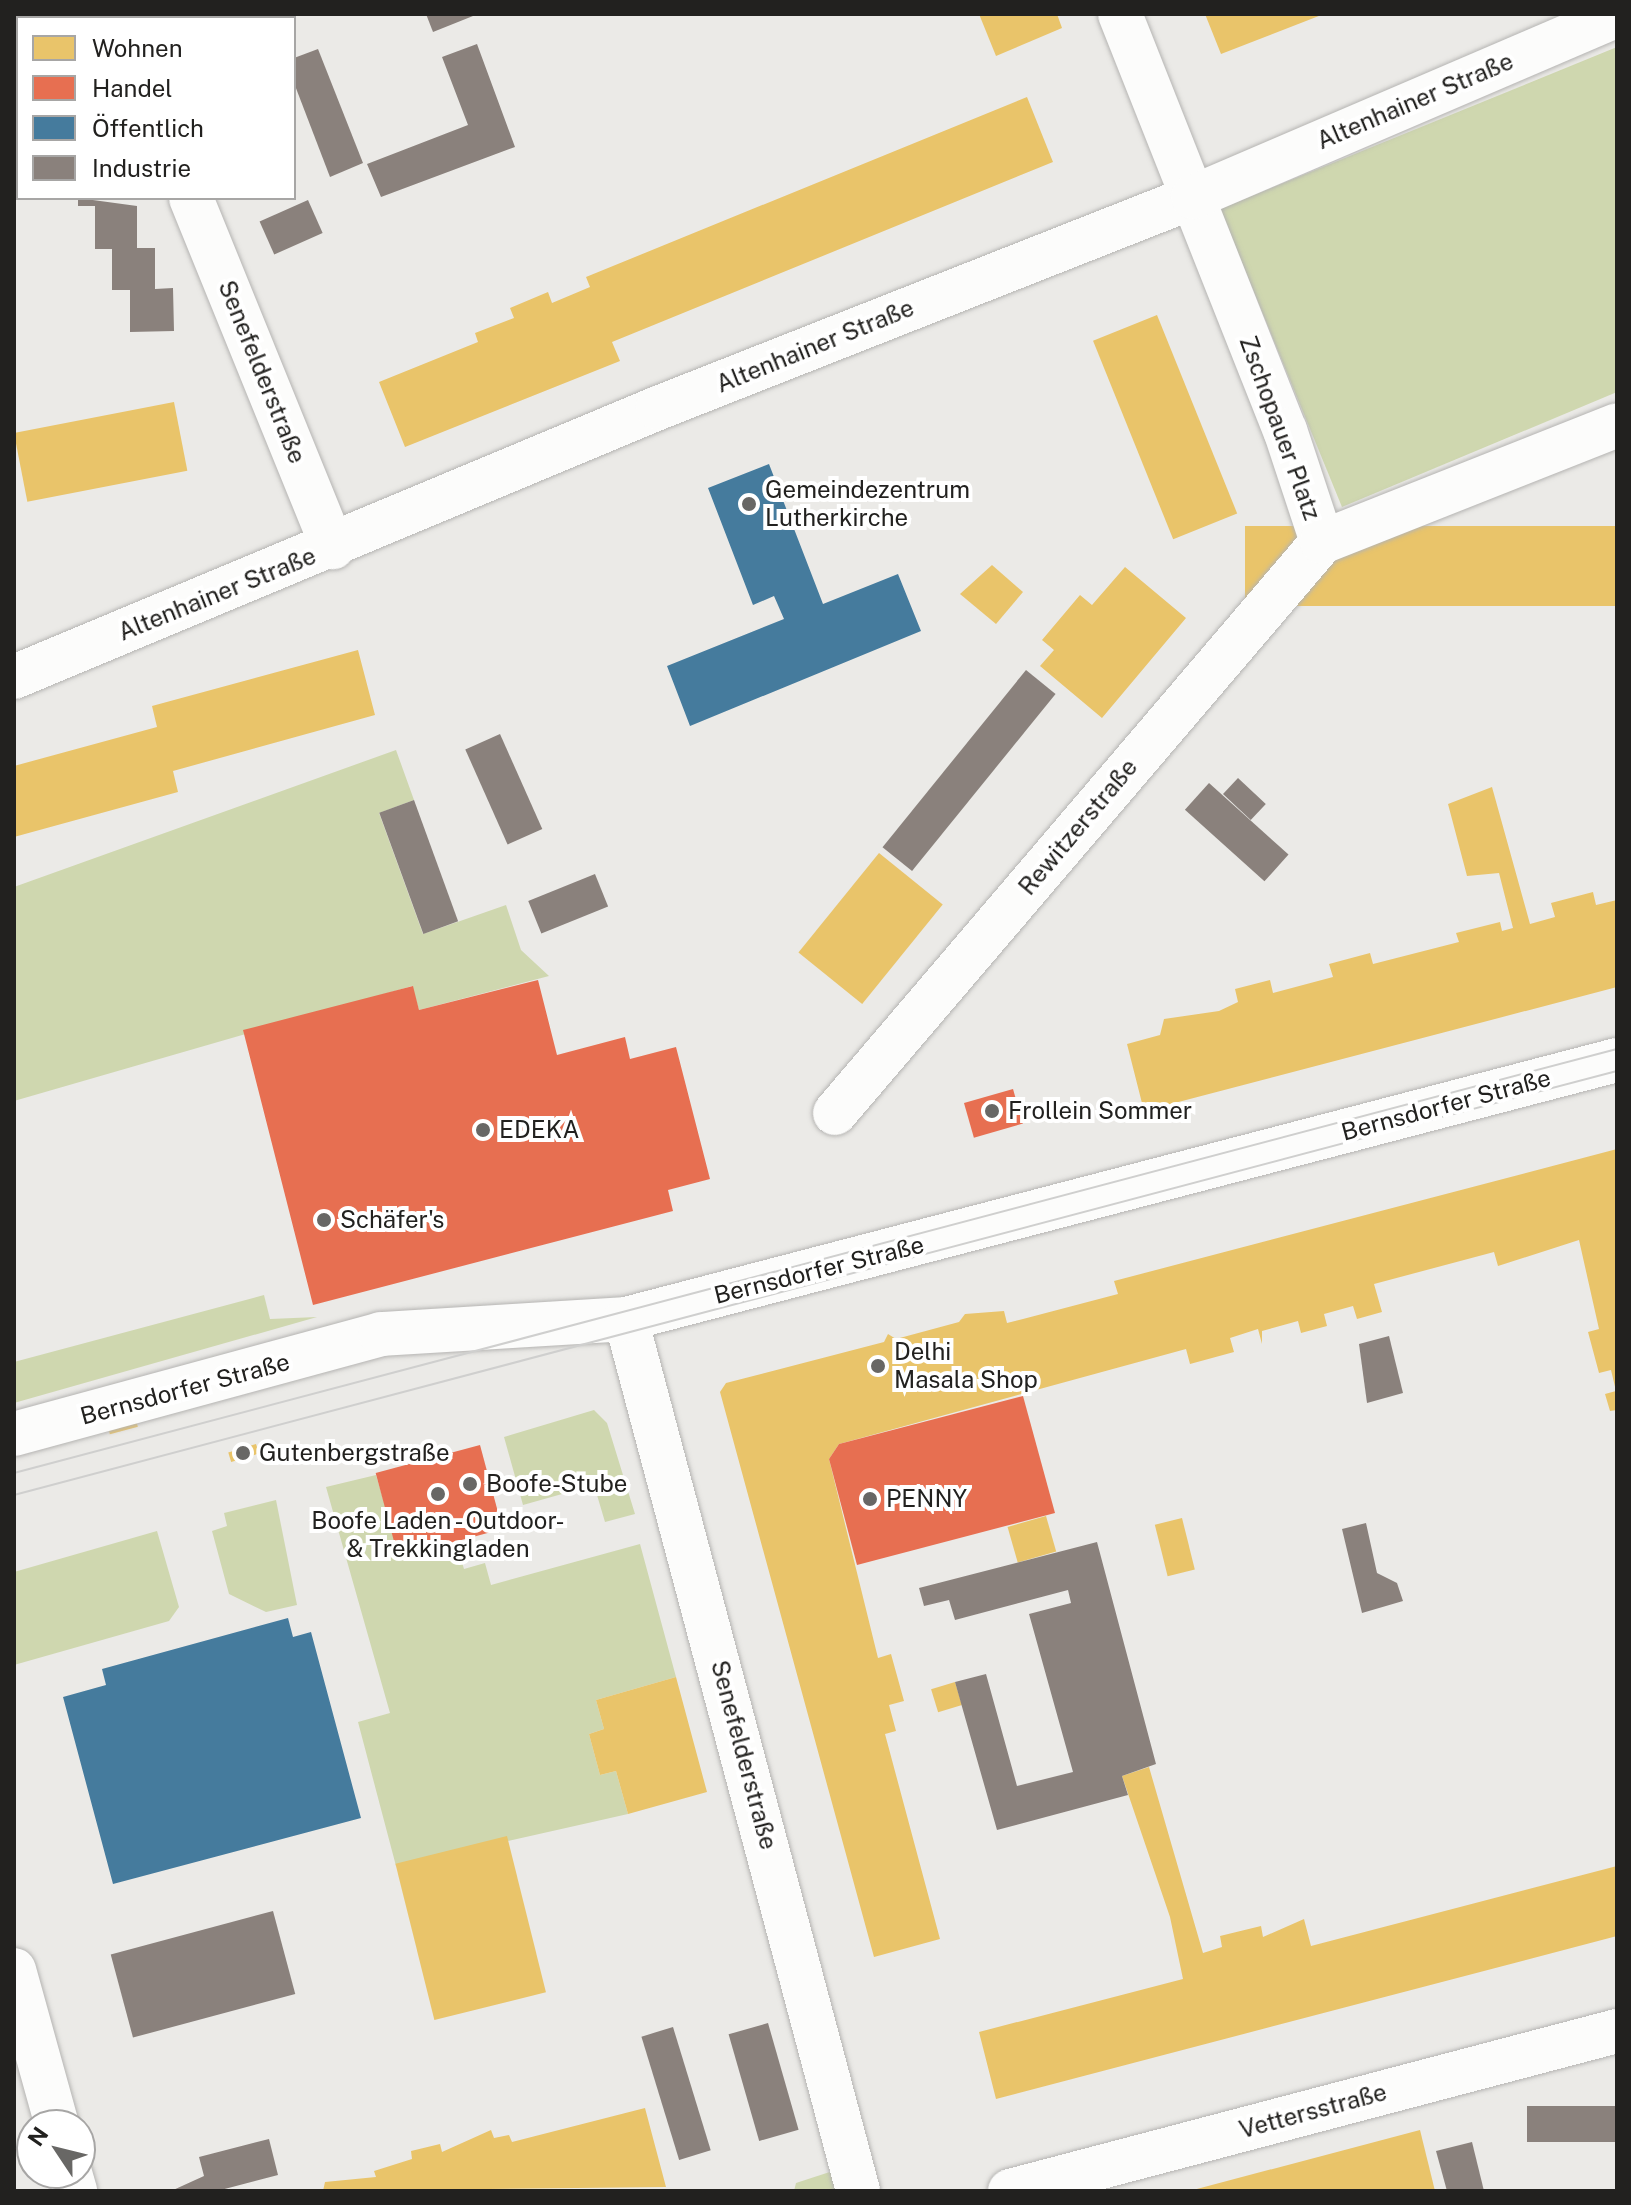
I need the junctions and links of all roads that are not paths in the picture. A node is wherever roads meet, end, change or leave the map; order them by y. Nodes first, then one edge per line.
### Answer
1 (1120, 14) edge
2 (1617, 15) edge
3 (1193, 197) junction
4 (192, 200) edge
5 (1617, 425) edge
6 (1322, 542) junction
7 (333, 547) junction
8 (14, 677) edge
9 (1617, 1060) edge
10 (835, 1113) dead end
11 (626, 1319) junction
12 (14, 1434) edge
13 (14, 1970) edge
14 (1617, 2031) edge
15 (53, 2109) edge
16 (858, 2191) edge
17 (1010, 2191) edge

1 - 3 street, Zschopauer Platz
2 - 3 street, Altenhainer Straße
3 - 6 street, Zschopauer Platz
3 - 7 street, Altenhainer Straße
4 - 7 street, Senefelderstraße
5 - 6 street, Zschopauer Platz
6 - 10 street, Rewitzerstraße
7 - 8 street, Altenhainer Straße
9 - 11 street, Bernsdorfer Straße
11 - 12 street, Bernsdorfer Straße
11 - 16 street, Senefelderstraße
13 - 15 street
14 - 17 street, Vettersstraße

